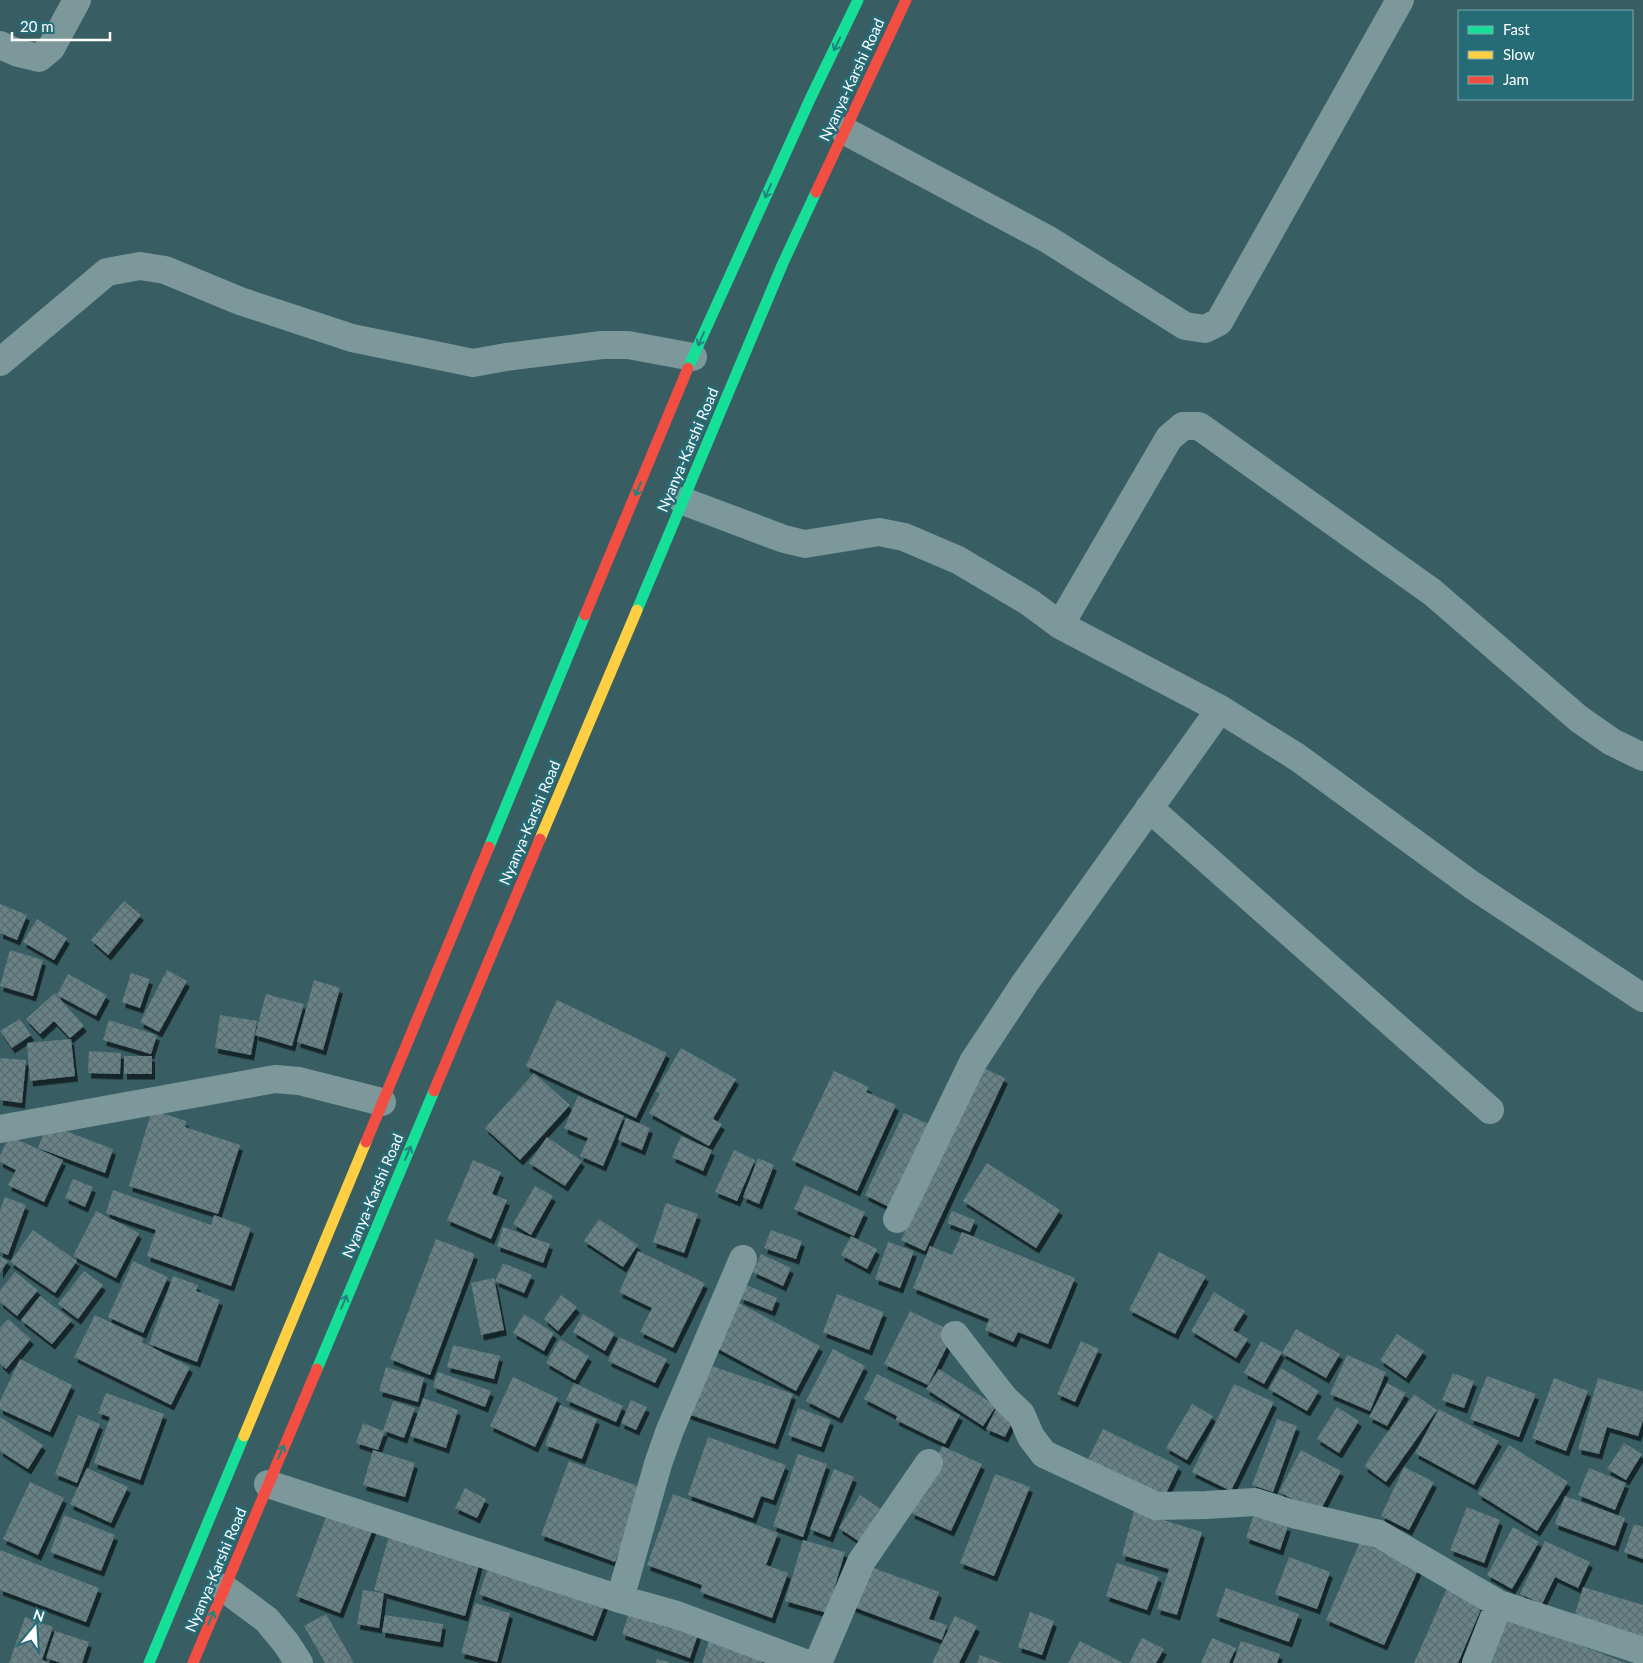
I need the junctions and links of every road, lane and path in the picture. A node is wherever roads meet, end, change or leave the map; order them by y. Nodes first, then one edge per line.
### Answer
1 (77, 0) edge
2 (858, 0) edge
3 (906, 0) edge
4 (1400, 0) edge
5 (0, 45) edge
6 (845, 131) junction
7 (693, 357) junction
8 (0, 362) edge
9 (683, 502) junction
10 (1060, 624) junction
11 (1220, 710) junction
12 (1643, 757) edge
13 (1149, 808) junction
14 (1643, 998) edge
15 (382, 1102) junction
16 (1490, 1110) dead end
17 (0, 1129) edge
18 (898, 1219) dead end
19 (743, 1259) dead end
20 (955, 1335) dead end
21 (929, 1463) dead end
22 (268, 1484) junction
23 (224, 1588) junction
24 (620, 1599) junction
25 (1499, 1604) junction
26 (1643, 1651) edge
27 (149, 1663) edge
28 (193, 1663) edge
29 (299, 1663) edge
30 (805, 1663) edge
31 (818, 1663) edge
32 (1476, 1663) edge

1 - 5 street
2 -> 7 main road, Nyanya-Karshi Road
3 - 6 main road, Nyanya-Karshi Road
4 - 6 street
6 - 9 main road, Nyanya-Karshi Road
7 - 8 street
7 -> 15 main road, Nyanya-Karshi Road
9 - 10 street
22 -> 9 main road, Nyanya-Karshi Road
10 - 11 street
10 - 12 street
11 - 13 street
11 - 14 street
13 - 16 street
13 - 18 street
15 - 17 street
15 - 27 main road, Nyanya-Karshi Road
19 - 24 street
20 - 25 street
21 - 31 street
22 - 23 main road, Nyanya-Karshi Road
22 - 24 street
28 -> 23 main road, Nyanya-Karshi Road
23 - 29 street
24 - 30 street
25 - 26 street
25 - 32 street

